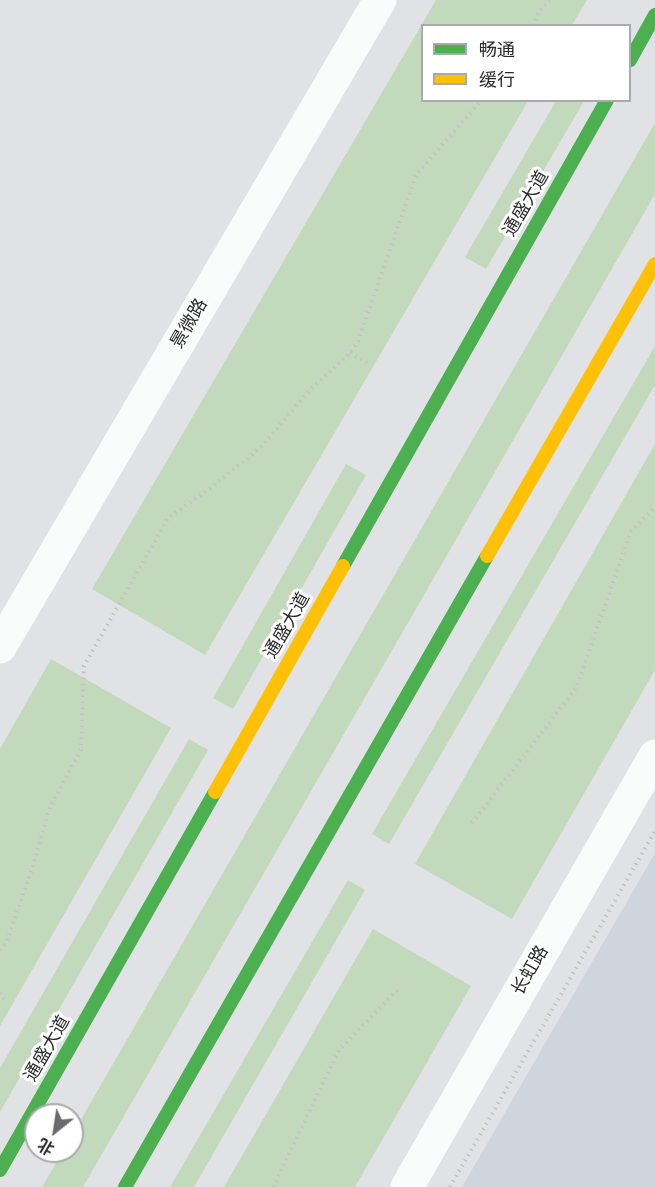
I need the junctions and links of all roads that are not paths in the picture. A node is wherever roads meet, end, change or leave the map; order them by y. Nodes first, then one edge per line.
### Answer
1 (380, 0) edge
2 (655, 15) edge
3 (631, 58) edge
4 (606, 102) edge
5 (655, 264) edge
6 (0, 647) edge
7 (655, 756) edge
8 (0, 1170) edge
9 (125, 1187) edge
10 (407, 1187) edge

1 - 6 street, 景微路
2 - 3 main road
4 - 8 main road, 通盛大道
5 - 9 main road
7 - 10 street, 长虹路

